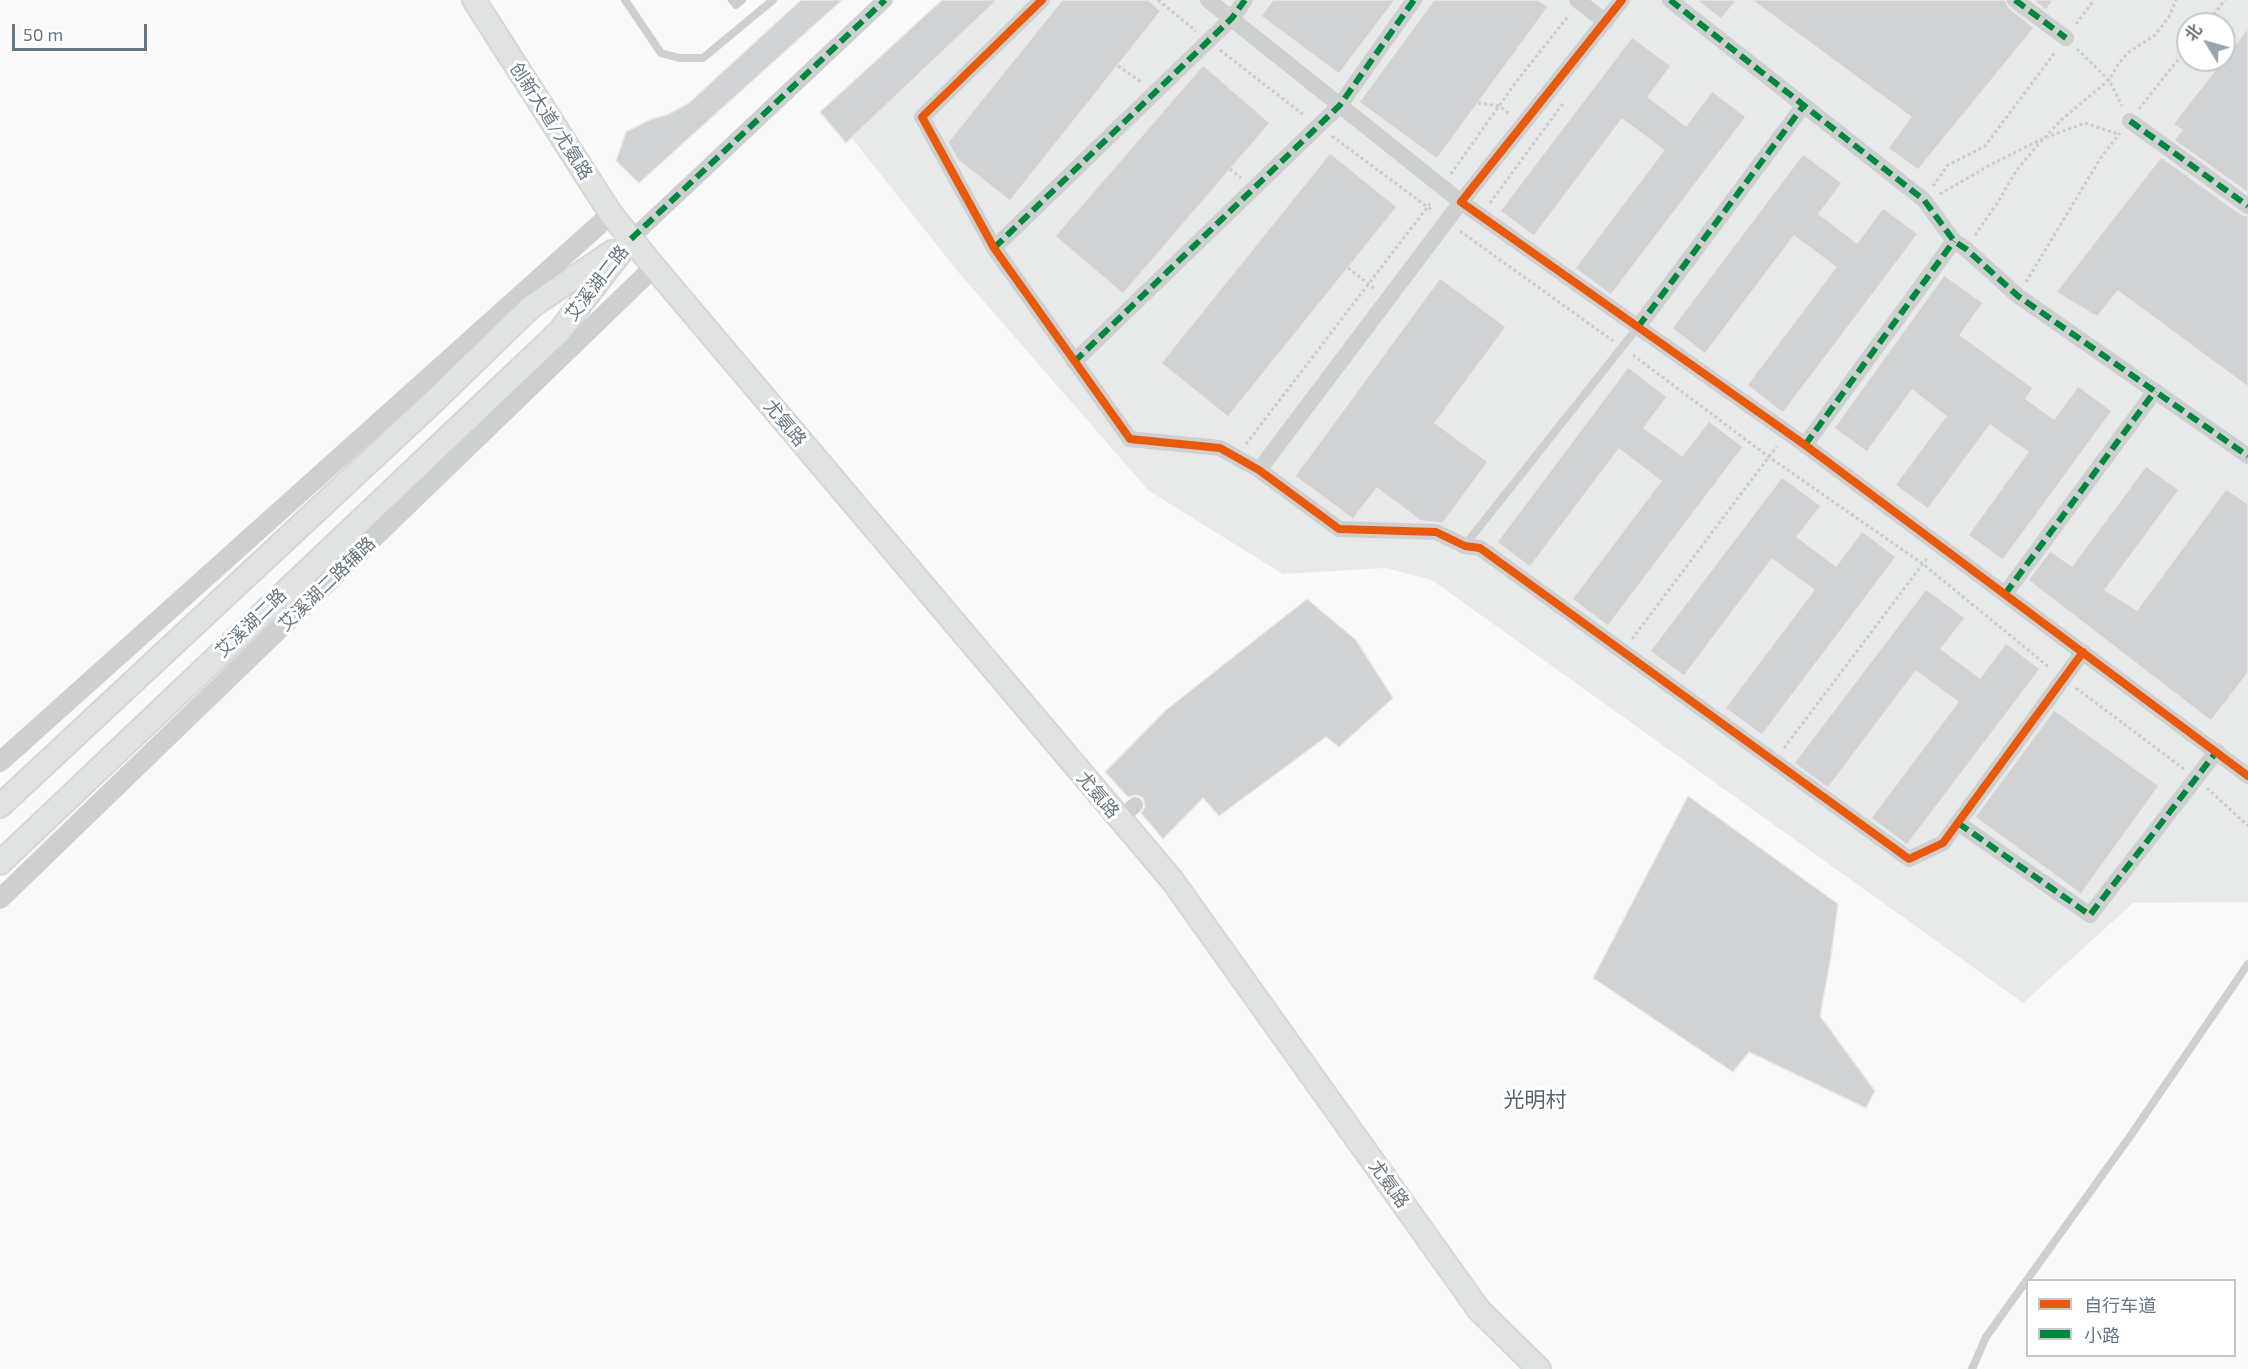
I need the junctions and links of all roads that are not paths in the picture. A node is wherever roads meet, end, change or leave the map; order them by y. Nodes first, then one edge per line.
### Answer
1 (474, 0) edge
2 (625, 0) edge
3 (732, 0) edge
4 (742, 0) edge
5 (773, 0) edge
6 (885, 0) edge
7 (1042, 0) edge
8 (1208, 0) edge
9 (1245, 0) edge
10 (1414, 0) edge
11 (1622, 0) edge
12 (1670, 0) edge
13 (2015, 0) edge
14 (1578, 1) edge
15 (1232, 18) junction
16 (1606, 22) junction
17 (2066, 38) road end
18 (1340, 105) junction
19 (1804, 105) junction
20 (2125, 127) road end
21 (1461, 202) junction
22 (2248, 206) edge
23 (611, 214) junction
24 (631, 239) junction
25 (1960, 245) junction
26 (994, 248) junction
27 (654, 267) junction
28 (1638, 327) junction
29 (1074, 362) junction
30 (2155, 391) junction
31 (1805, 445) junction
32 (2248, 456) edge
33 (1259, 470) junction
34 (1465, 546) junction
35 (2005, 594) junction
36 (2083, 652) junction
37 (2217, 751) junction
38 (0, 762) edge
39 (2248, 776) edge
40 (0, 806) edge
41 (1958, 823) junction
42 (0, 863) edge
43 (0, 899) edge
44 (2248, 964) edge
45 (2028, 1279) edge
46 (2026, 1281) edge
47 (1539, 1369) edge
48 (1972, 1369) edge

1 - 23 main road, 创新大道/尤氨路
2 - 5 lane
3 - 4 lane
6 - 24 street
7 - 26 street
8 - 15 street
9 - 15 street
10 - 18 street
11 - 16 street
12 - 19 street
13 - 17 street
14 - 16 street
15 - 18 street
15 - 26 street
16 - 21 street
18 - 21 street
18 - 29 street
19 - 25 street
19 - 28 street
20 - 22 street
21 - 28 street
21 - 33 street
23 - 24 main road, 创新大道/尤氨路
23 - 38 street
24 - 27 main road, 尤氨路
24 - 40 main road, 艾溪湖二路
24 - 42 main road, 艾溪湖二路
25 - 30 street
25 - 31 street
26 - 29 street
27 - 43 street, 艾溪湖二路辅路
27 - 47 main road, 尤氨路
28 - 31 street
28 - 34 lane
29 - 33 street
30 - 32 street
30 - 35 street
31 - 35 street
33 - 34 street
34 - 41 street
35 - 36 street
36 - 37 street
36 - 41 street
37 - 39 street
37 - 41 street
44 - 45 lane
46 - 48 lane

